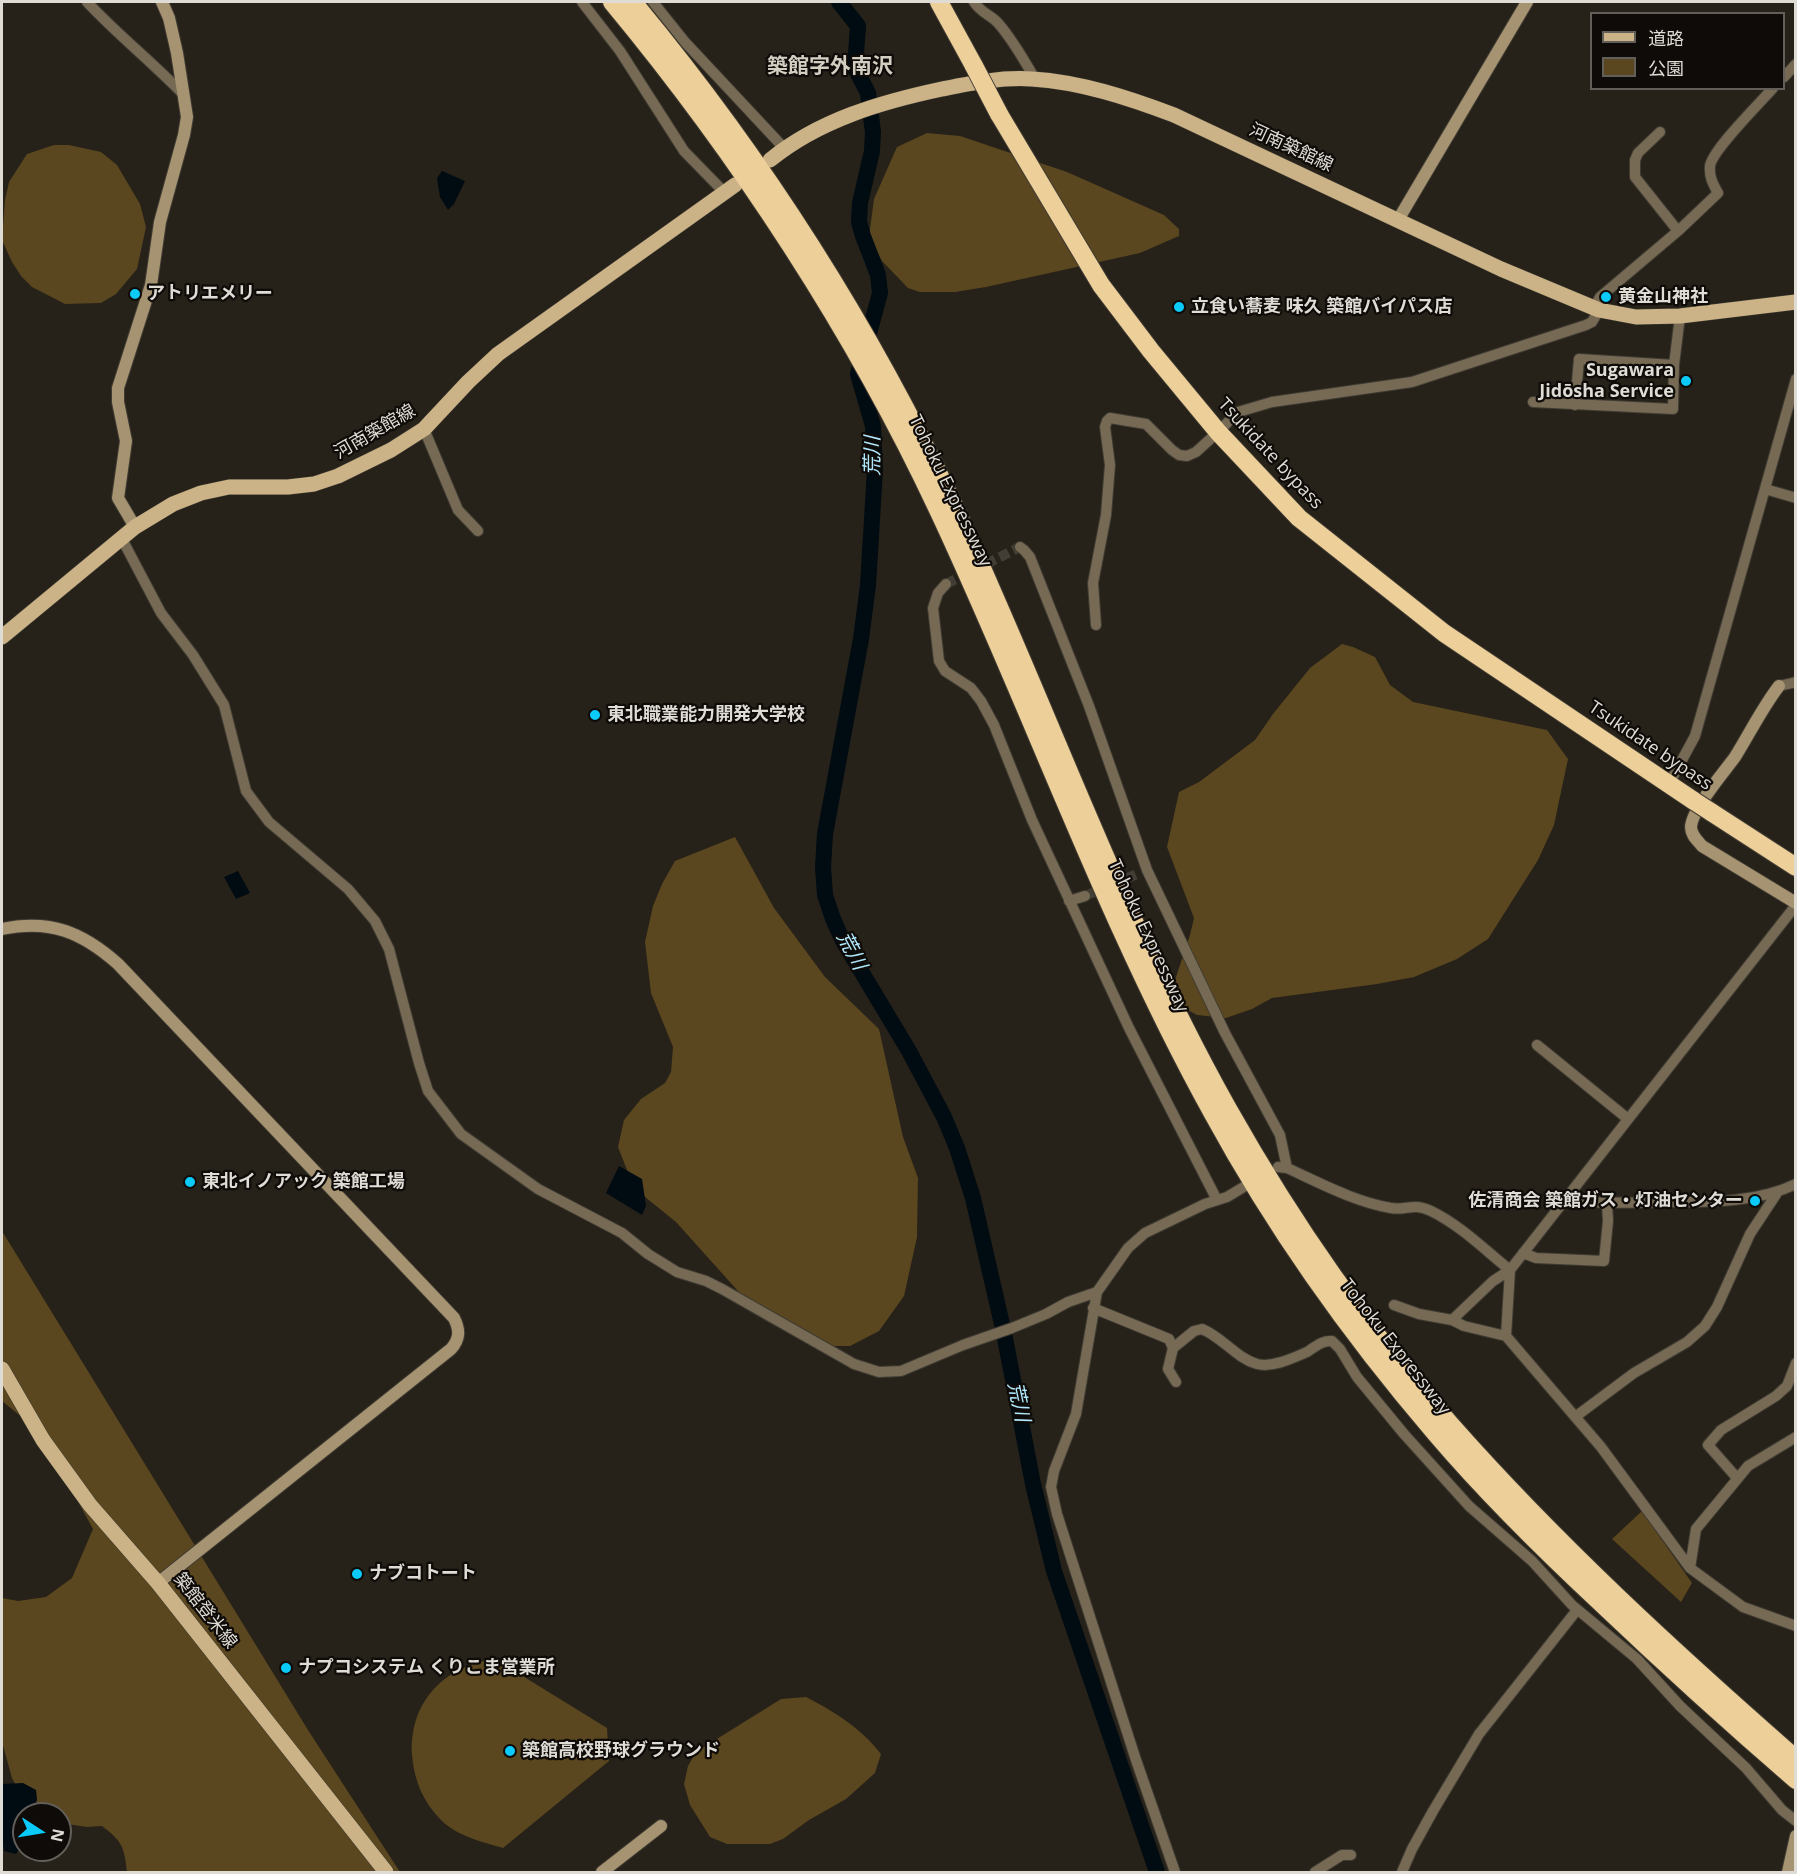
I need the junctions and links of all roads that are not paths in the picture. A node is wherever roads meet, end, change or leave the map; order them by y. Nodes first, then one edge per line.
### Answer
1 (87, 2) edge
2 (162, 2) edge
3 (582, 2) edge
4 (612, 2) edge
5 (633, 2) edge
6 (653, 2) edge
7 (939, 2) edge
8 (974, 2) edge
9 (1527, 2) edge
10 (1796, 64) edge
11 (1785, 76) edge
12 (1035, 79) junction
13 (1771, 90) edge
14 (183, 94) junction
15 (1660, 132) dead end
16 (784, 148) junction
17 (770, 160) dead end
18 (730, 188) joint
19 (1398, 220) junction
20 (1678, 231) junction
21 (1796, 302) edge
22 (1596, 309) junction
23 (1680, 315) junction
24 (1674, 365) junction
25 (1796, 379) edge
26 (1533, 402) dead end
27 (1575, 405) junction
28 (424, 429) junction
29 (1218, 432) junction
30 (1765, 489) junction
31 (1796, 498) edge
32 (135, 527) junction
33 (478, 531) dead end
34 (122, 539) junction
35 (1020, 547) dead end
36 (946, 584) tunnel mouth
37 (1096, 625) dead end
38 (2, 637) edge
39 (1796, 682) edge
40 (1779, 686) joint
41 (1669, 784) junction
42 (1796, 867) edge
43 (1085, 896) tunnel mouth
44 (1070, 901) junction
45 (1796, 904) edge
46 (2, 929) edge
47 (1537, 1045) dead end
48 (1628, 1119) junction
49 (1796, 1184) edge
50 (1247, 1185) dead end
51 (1777, 1193) junction
52 (1216, 1200) junction
53 (1562, 1201) junction
54 (1606, 1204) junction
55 (1523, 1253) junction
56 (1510, 1270) junction
57 (1094, 1293) junction
58 (1394, 1305) dead end
59 (1093, 1308) junction
60 (1452, 1320) junction
61 (1506, 1336) junction
62 (1173, 1348) junction
63 (1796, 1363) edge
64 (2, 1369) edge
65 (1176, 1382) dead end
66 (1575, 1417) junction
67 (1796, 1437) edge
68 (1737, 1478) junction
69 (1690, 1569) junction
70 (158, 1583) junction
71 (1577, 1610) junction
72 (1796, 1626) edge
73 (1796, 1759) edge
74 (1796, 1780) edge
75 (1796, 1821) edge
76 (661, 1826) dead end
77 (1796, 1836) edge
78 (1351, 1855) dead end
79 (386, 1872) edge
80 (602, 1872) edge
81 (1175, 1872) edge
82 (1315, 1872) edge
83 (1402, 1872) edge
84 (1788, 1872) edge

1 - 14 street
2 - 14 street
3 - 18 street
4 - 74 highway, Tohoku Expressway
5 - 73 highway, Tohoku Expressway
6 - 16 street
7 - 29 highway, Tsukidate bypass, bridge
8 - 12 street
9 - 19 street
10 - 11 street
12 - 16 main road, 河南築館線
12 - 19 main road, 河南築館線
13 - 20 street
14 - 32 street
15 - 20 street
16 - 17 main road, 河南築館線
18 - 28 main road, 河南築館線
19 - 22 main road, 河南築館線
20 - 22 street
21 - 23 main road, 河南築館線
22 - 23 main road, 河南築館線
22 - 29 street
23 - 24 street
24 - 27 street
24 - 27 street
25 - 30 street
26 - 27 street
28 - 32 main road, 河南築館線
28 - 33 street
29 - 37 street
29 - 41 highway, Tsukidate bypass
30 - 31 street
30 - 41 street
32 - 34 main road, 河南築館線
34 - 38 main road, 河南築館線
34 - 57 street
35 - 56 street
36 - 44 street
39 - 40 street
40 - 45 street
41 - 42 highway, Tsukidate bypass, bridge
43 - 44 street
44 - 52 street
45 - 48 street
46 - 70 street
47 - 48 street
48 - 53 street
49 - 51 street
50 - 52 street
51 - 54 street
51 - 66 street
52 - 57 street
53 - 54 street
53 - 55 street
54 - 55 street
55 - 56 street
56 - 60 street
56 - 61 street
57 - 59 street
58 - 60 street
59 - 62 street
59 - 81 street
60 - 61 street
61 - 66 street
62 - 65 street
62 - 71 street
63 - 68 street
64 - 70 main road, 築館登米線
66 - 69 street
67 - 68 street
68 - 69 street
69 - 72 street
70 - 79 main road, 築館登米線
71 - 75 street
71 - 83 street
76 - 80 street
77 - 84 street
78 - 82 street

